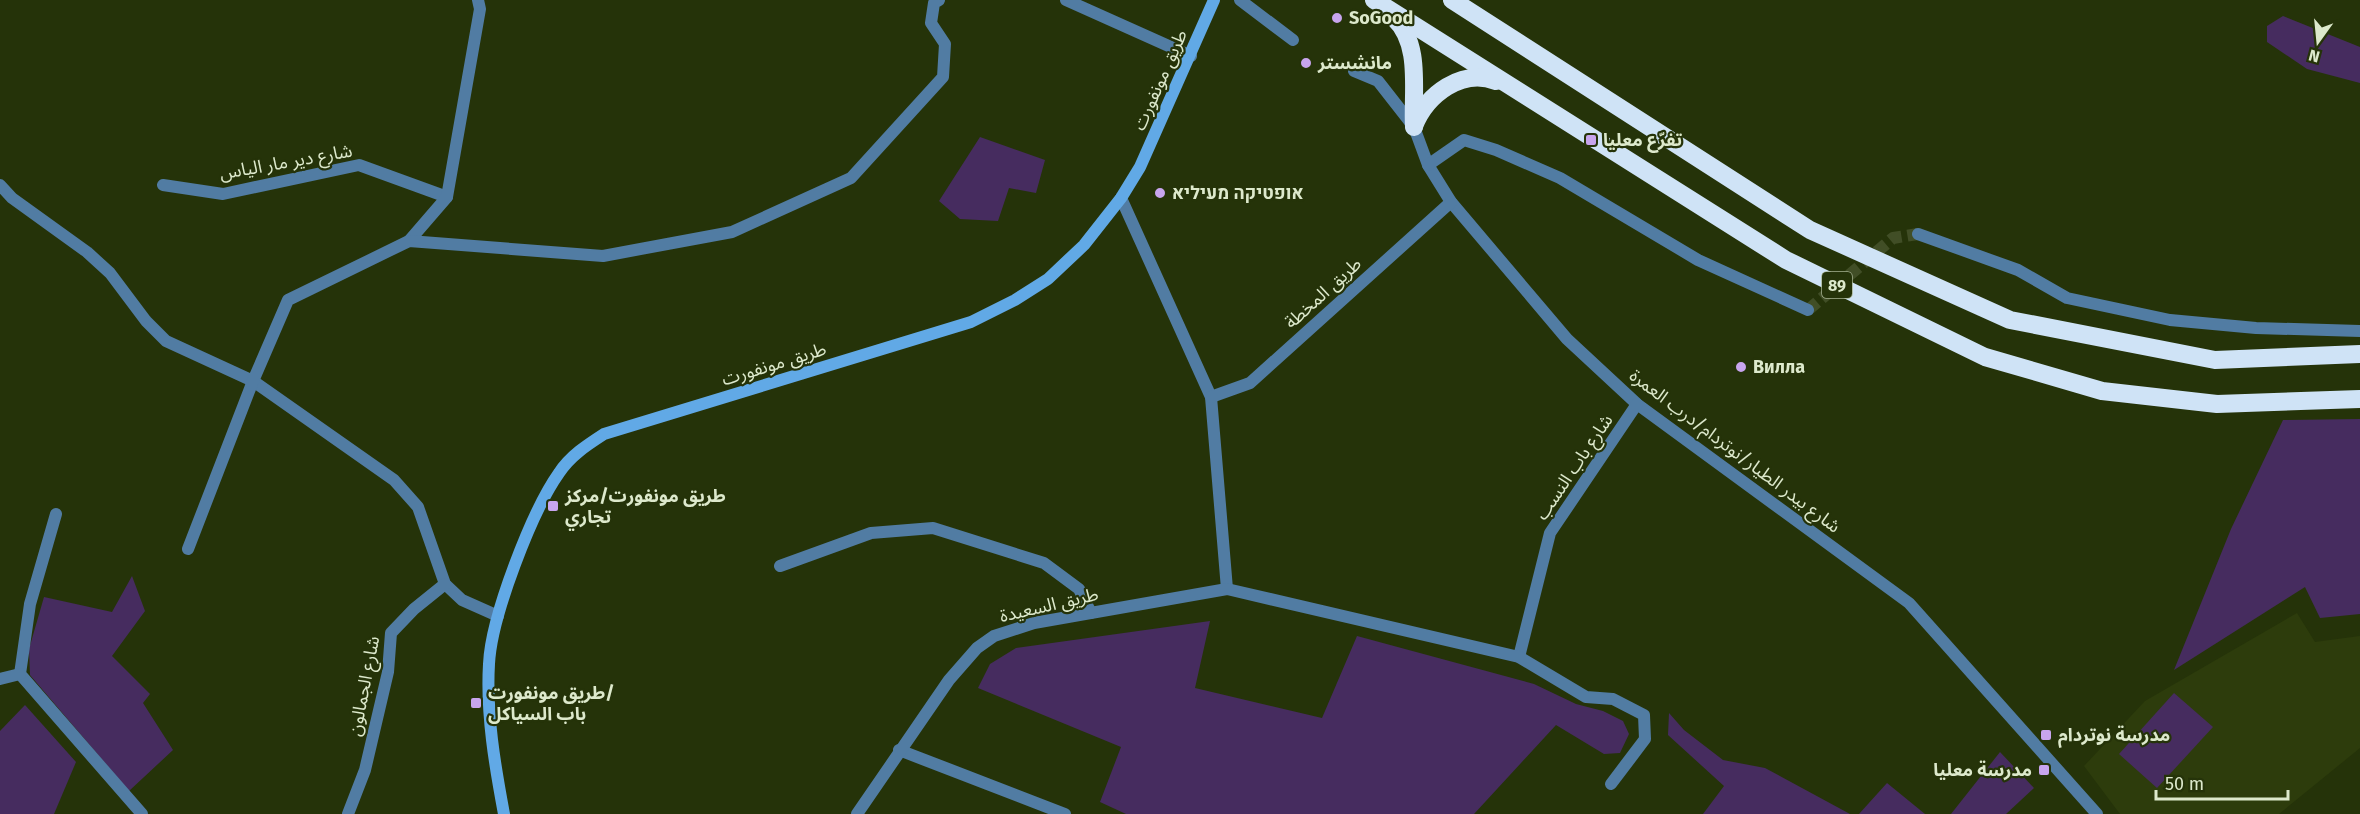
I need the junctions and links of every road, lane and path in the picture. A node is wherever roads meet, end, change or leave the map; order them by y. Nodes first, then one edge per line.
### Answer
1 (478, 0) edge
2 (939, 0) edge
3 (1066, 0) edge
4 (1214, 0) edge
5 (1222, 0) edge
6 (1240, 0) edge
7 (1374, 0) edge
8 (1452, 0) edge
9 (1209, 18) junction
10 (1293, 40) dead end
11 (1191, 56) junction
12 (1354, 71) dead end
13 (1512, 87) junction
14 (1414, 127) junction
15 (1428, 165) junction
16 (0, 185) edge
17 (163, 185) dead end
18 (447, 197) junction
19 (1121, 198) junction
20 (1451, 202) junction
21 (1918, 234) tunnel mouth
22 (410, 242) junction
23 (1808, 310) dead end
24 (2360, 331) edge
25 (2360, 354) edge
26 (253, 381) junction
27 (1211, 397) junction
28 (2360, 399) edge
29 (1637, 404) junction
30 (56, 514) dead end
31 (188, 549) dead end
32 (780, 566) dead end
33 (445, 584) junction
34 (1227, 590) junction
35 (1091, 613) junction
36 (498, 616) junction
37 (1519, 657) junction
38 (20, 674) junction
39 (0, 680) edge
40 (899, 750) junction
41 (1611, 784) dead end
42 (142, 814) edge
43 (348, 814) edge
44 (504, 814) edge
45 (857, 814) edge
46 (1065, 814) edge
47 (2097, 814) edge

1 - 18 street
2 - 22 street
3 - 11 street
4 - 9 main road, طريق مونفورت
5 - 9 main road, طريق مونفورت
6 - 10 street
7 - 13 highway, 89
7 - 14 highway
8 - 25 highway, 89
9 - 11 main road, طريق مونفورت
11 - 19 main road, طريق مونفورت
12 - 14 street, شارع بيدر الطيار/نوتردام/درب العمرة
13 - 14 highway
13 - 28 highway, 89
14 - 15 street, شارع بيدر الطيار/نوتردام/درب العمرة
15 - 20 street, شارع بيدر الطيار/نوتردام/درب العمرة
15 - 23 street
16 - 26 street
17 - 18 street, شارع دير مار الياس
18 - 22 street
19 - 27 street
19 - 36 main road, طريق مونفورت
20 - 27 street, طريق المخطة
20 - 29 street, شارع بيدر الطيار/نوتردام/درب العمرة
21 - 24 street
22 - 26 street
26 - 31 street
26 - 33 street
27 - 34 street
29 - 37 street, شارع باب النسب
29 - 47 street, شارع بيدر الطيار/نوتردام/درب العمرة
30 - 38 street
32 - 35 street
33 - 36 street
33 - 43 street, شارع الجمالون
34 - 35 street, طريق السعيدة
34 - 37 street, طريق السعيدة
35 - 40 street, طريق السعيدة
36 - 44 main road, طريق مونفورت
37 - 41 street, طريق السعيدة
38 - 39 street
38 - 42 street
40 - 45 street, طريق السعيدة
40 - 46 street

